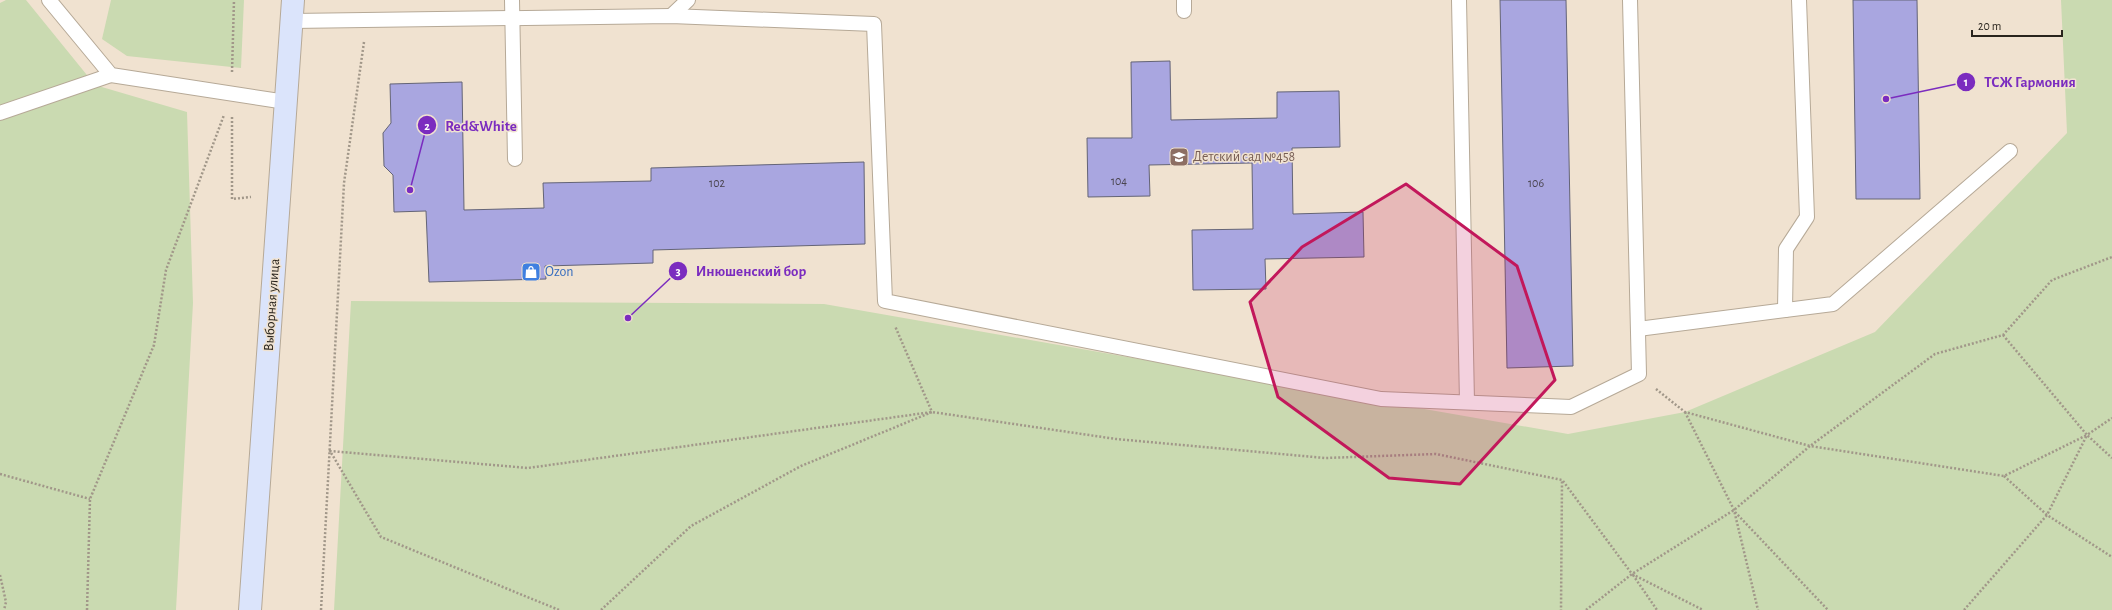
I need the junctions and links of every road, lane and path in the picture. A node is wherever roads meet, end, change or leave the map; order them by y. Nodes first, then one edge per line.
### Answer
1 (49, 0) edge
2 (234, 0) edge
3 (293, 0) edge
4 (512, 0) edge
5 (688, 0) edge
6 (1459, 0) edge
7 (1630, 0) edge
8 (1799, 0) edge
9 (671, 16) junction
10 (511, 18) junction
11 (367, 20) junction
12 (292, 21) junction
13 (111, 75) junction
14 (232, 94) junction
15 (286, 102) junction
16 (0, 113) edge
17 (2010, 151) dead end
18 (515, 159) dead end
19 (250, 197) dead end
20 (2112, 257) edge
21 (884, 302) junction
22 (1785, 310) junction
23 (1638, 329) junction
24 (2002, 335) junction
25 (1639, 374) junction
26 (1467, 402) junction
27 (932, 412) junction
28 (1684, 412) junction
29 (2112, 418) edge
30 (2087, 435) junction
31 (1810, 446) junction
32 (330, 452) junction
33 (2112, 458) edge
34 (0, 474) edge
35 (2004, 476) junction
36 (1562, 480) junction
37 (90, 500) junction
38 (1734, 510) junction
39 (2047, 515) junction
40 (2112, 557) edge
41 (1632, 574) junction
42 (0, 575) edge
43 (4, 610) edge
44 (87, 610) edge
45 (250, 610) edge
46 (322, 610) edge
47 (559, 610) edge
48 (601, 610) edge
49 (1561, 610) edge
50 (1586, 610) edge
51 (1657, 610) edge
52 (1703, 610) edge
53 (1758, 610) edge
54 (1828, 610) edge
55 (1964, 610) edge

1 - 13 lane
2 - 14 path
3 - 12 main road, Выборная улица
4 - 10 lane
5 - 9 lane
6 - 26 lane
7 - 23 lane
8 - 22 lane
9 - 10 lane
9 - 21 lane
10 - 11 lane
10 - 18 lane
11 - 12 lane
11 - 32 path
12 - 15 main road, Выборная улица
13 - 14 lane
13 - 16 lane
14 - 15 lane
14 - 19 path
14 - 37 path
15 - 45 main road, Выборная улица
17 - 22 lane
20 - 24 path
21 - 26 lane
21 - 27 path
22 - 23 lane
23 - 25 lane
24 - 30 path
24 - 31 path
25 - 26 lane
25 - 28 path
27 - 32 path
27 - 36 path
27 - 48 path
28 - 31 path
28 - 38 path
29 - 30 path
30 - 33 path
30 - 35 path
30 - 39 path
31 - 35 path
31 - 38 path
32 - 46 path
32 - 47 path
34 - 37 path
35 - 39 path
36 - 41 path
36 - 49 path
37 - 44 path
38 - 41 path
38 - 53 path
38 - 54 path
39 - 40 path
39 - 55 path
41 - 50 path
41 - 51 path
41 - 52 path
42 - 43 path

